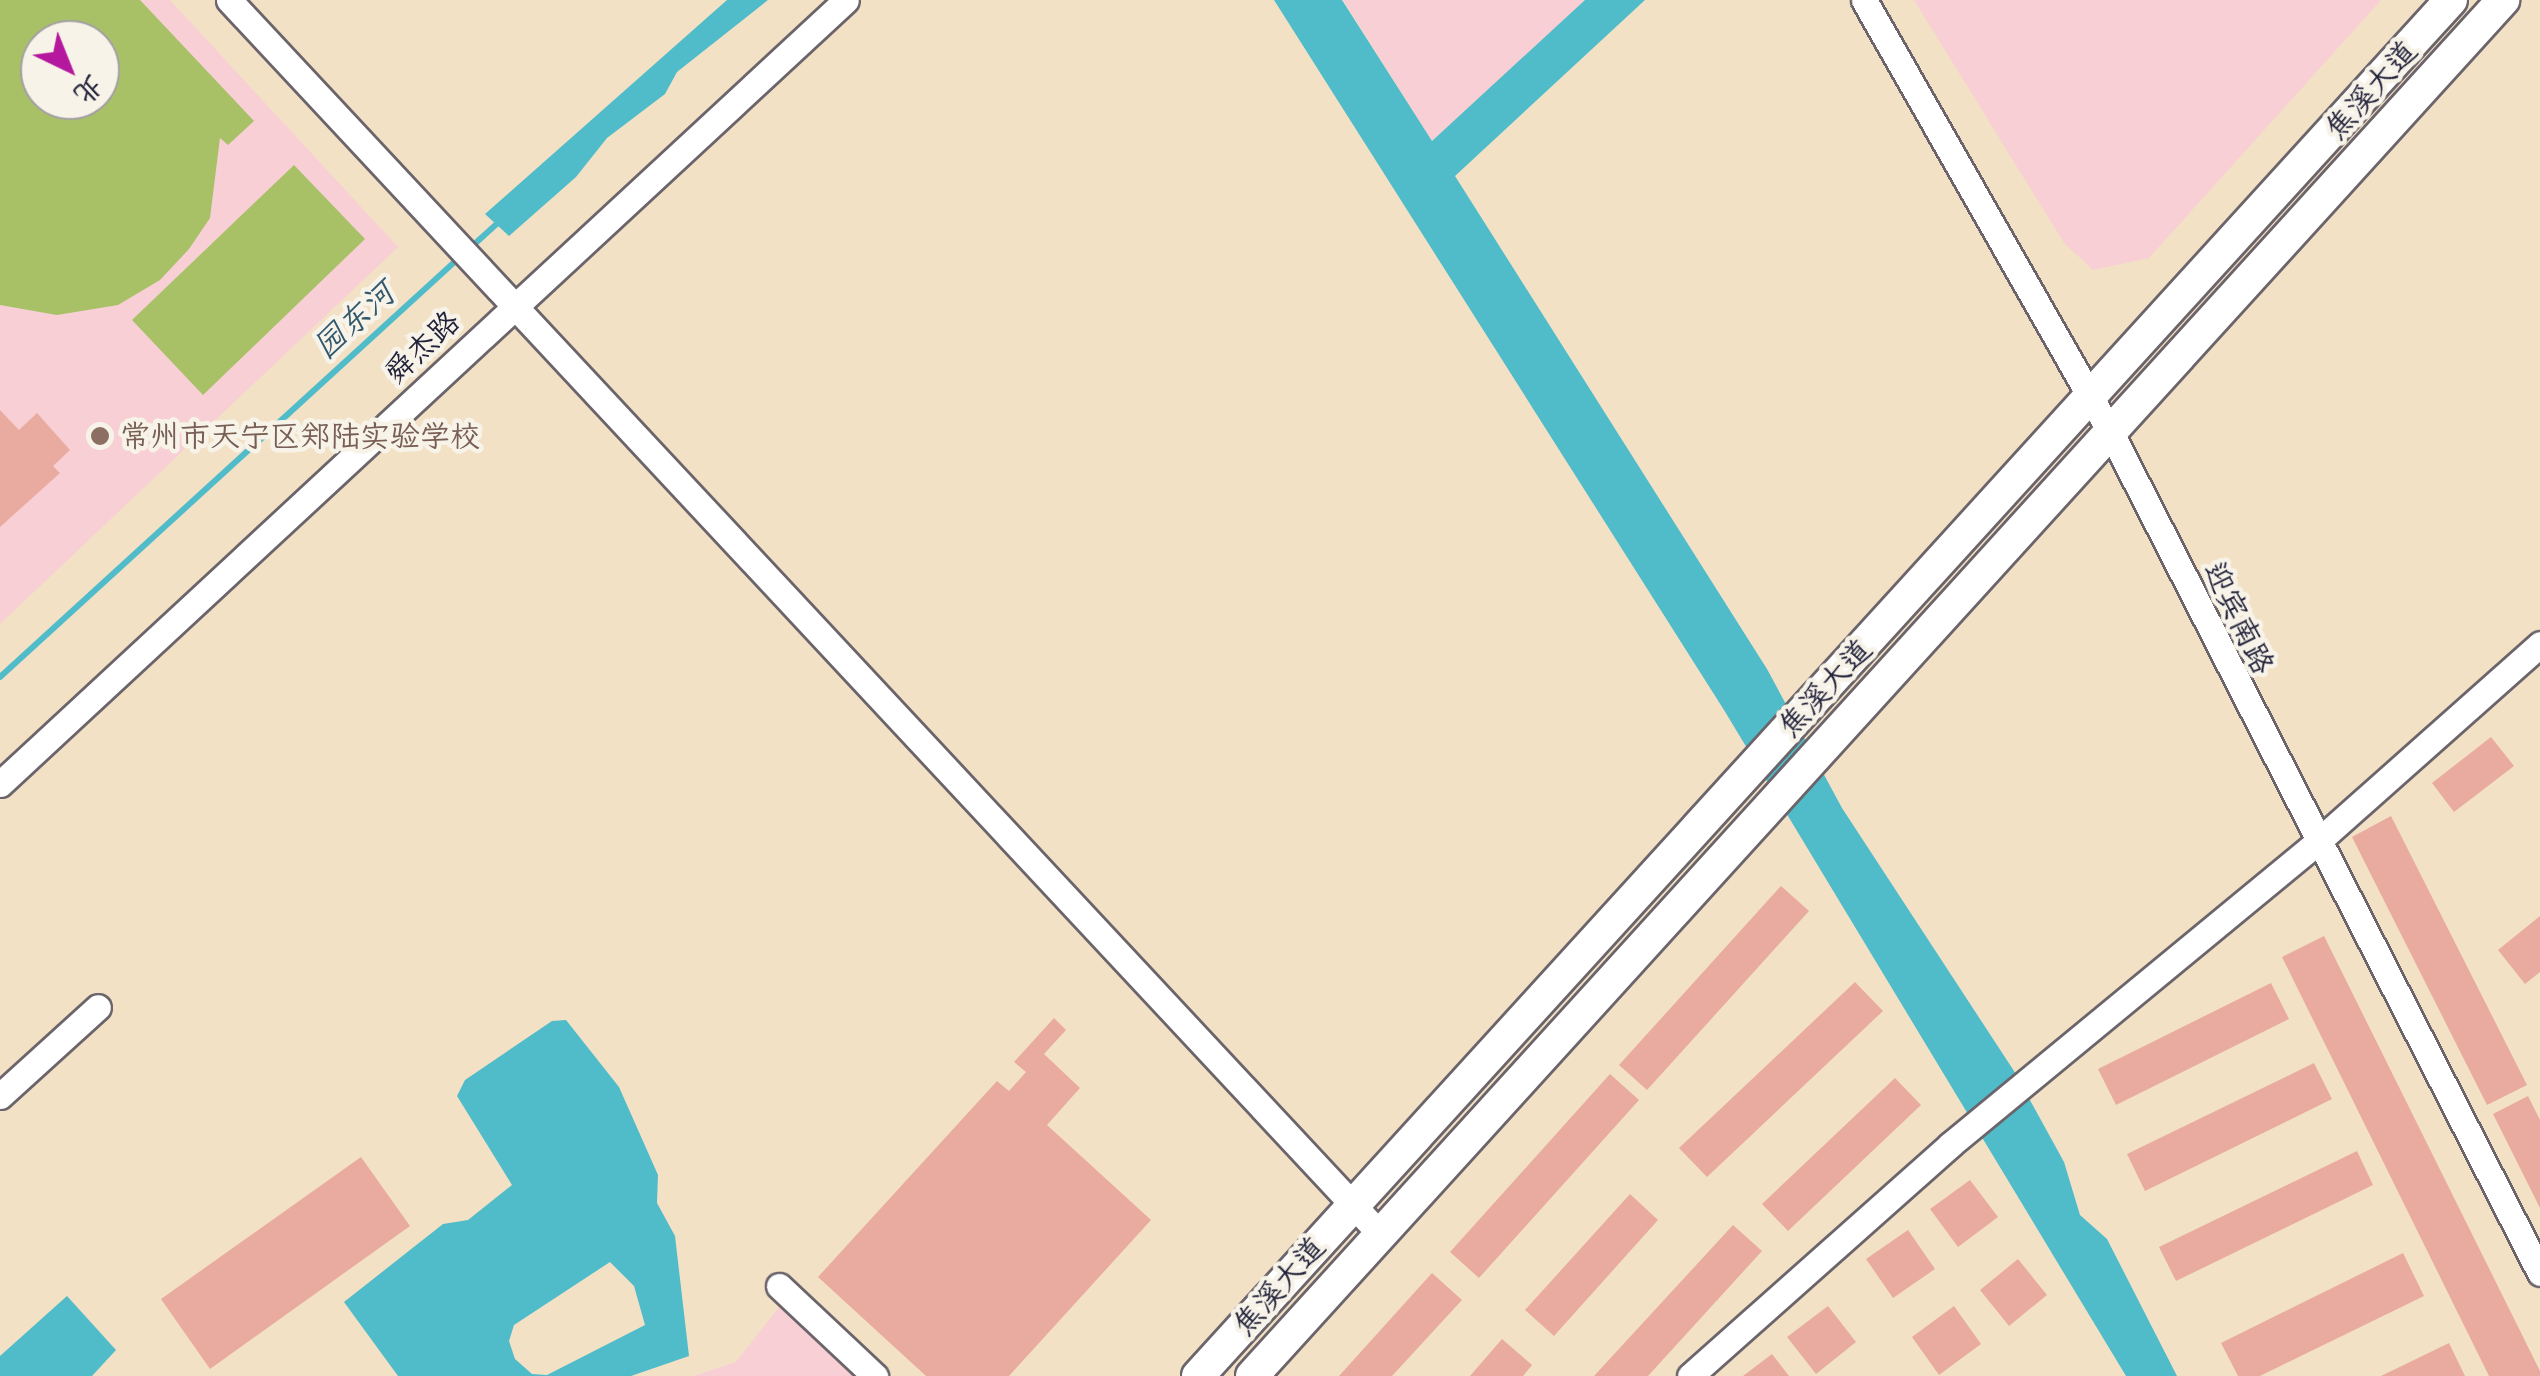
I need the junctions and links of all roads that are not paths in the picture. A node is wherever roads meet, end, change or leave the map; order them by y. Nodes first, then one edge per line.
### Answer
1 (229, 0) edge
2 (846, 0) edge
3 (1864, 0) edge
4 (2451, 0) edge
5 (2503, 0) edge
6 (513, 306) junction
7 (2091, 401) junction
8 (2112, 435) junction
9 (2540, 644) edge
10 (0, 784) edge
11 (2316, 844) junction
12 (98, 1007) dead end
13 (0, 1096) edge
14 (1350, 1207) junction
15 (1382, 1236) junction
16 (2540, 1273) edge
17 (779, 1286) dead end
18 (876, 1376) edge
19 (1198, 1376) edge
20 (1252, 1376) edge
21 (1690, 1376) edge

1 - 6 street
2 - 6 street, 舜杰路
3 - 7 street, 迎宾南路
4 - 7 main road, 焦溪大道
5 - 8 main road, 焦溪大道
6 - 10 street, 舜杰路
6 - 14 street
7 - 8 street, 迎宾南路
7 - 14 main road, 焦溪大道
8 - 11 street, 迎宾南路
8 - 15 main road, 焦溪大道
9 - 11 street
11 - 16 street, 迎宾南路
11 - 21 street
12 - 13 street
14 - 15 street
14 - 19 main road, 焦溪大道
15 - 20 main road, 焦溪大道
17 - 18 street

